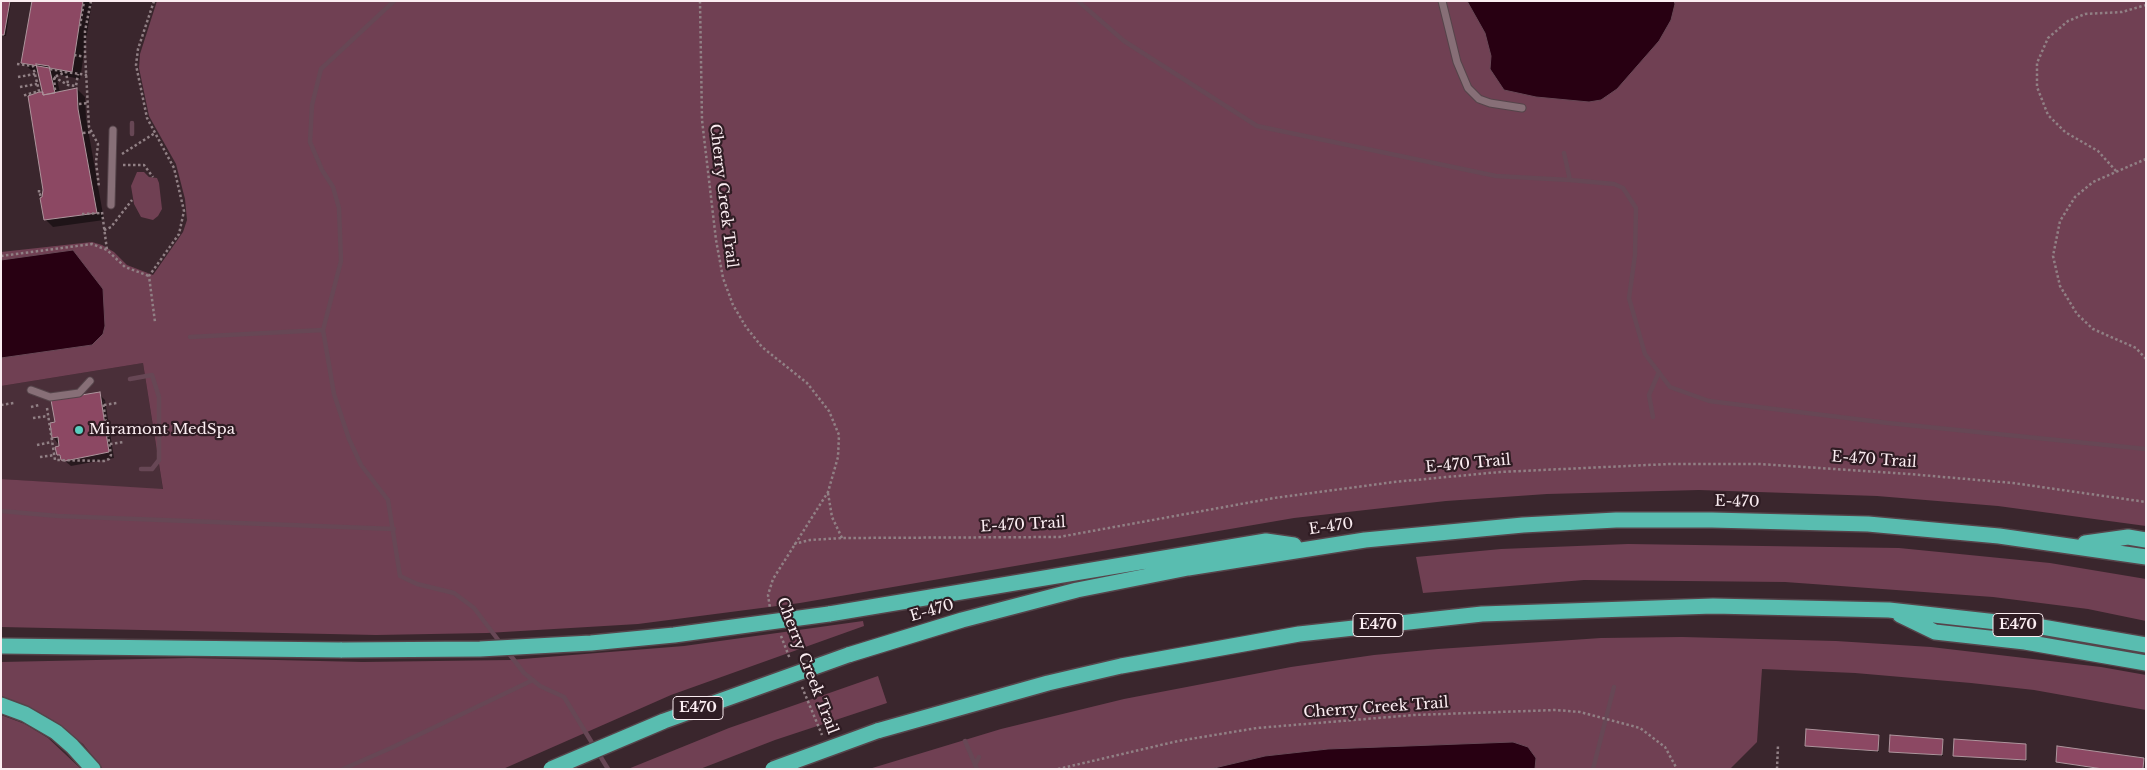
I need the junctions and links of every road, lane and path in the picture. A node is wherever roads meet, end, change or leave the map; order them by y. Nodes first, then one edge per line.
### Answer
1 (84, 1) edge
2 (91, 1) edge
3 (154, 1) edge
4 (700, 1) edge
5 (1442, 1) edge
6 (2146, 5) edge
7 (82, 11) junction
8 (88, 12) junction
9 (80, 26) dead end
10 (74, 55) dead end
11 (86, 57) junction
12 (17, 64) dead end
13 (50, 69) dead end
14 (66, 72) junction
15 (35, 74) junction
16 (78, 74) junction
17 (87, 75) junction
18 (18, 77) dead end
19 (54, 77) junction
20 (37, 84) junction
21 (68, 85) junction
22 (20, 87) dead end
23 (55, 90) dead end
24 (22, 96) dead end
25 (88, 103) junction
26 (79, 104) dead end
27 (1522, 108) dead end
28 (113, 130) dead end
29 (93, 132) junction
30 (83, 133) dead end
31 (154, 133) junction
32 (2146, 159) edge
33 (113, 163) junction
34 (2116, 171) junction
35 (153, 177) dead end
36 (39, 190) dead end
37 (42, 194) dead end
38 (100, 196) dead end
39 (132, 200) dead end
40 (101, 204) dead end
41 (112, 205) dead end
42 (102, 212) junction
43 (82, 214) dead end
44 (104, 230) junction
45 (107, 250) junction
46 (1, 256) edge
47 (149, 276) junction
48 (155, 322) dead end
49 (2146, 359) edge
50 (90, 380) dead end
51 (31, 390) dead end
52 (14, 403) dead end
53 (117, 403) dead end
54 (1, 405) edge
55 (31, 406) dead end
56 (48, 416) junction
57 (33, 418) dead end
58 (52, 442) junction
59 (124, 442) dead end
60 (110, 444) junction
61 (38, 445) dead end
62 (54, 455) junction
63 (40, 457) dead end
64 (828, 492) junction
65 (2146, 502) edge
66 (842, 538) junction
67 (2146, 540) edge
68 (794, 544) junction
69 (2072, 545) junction
70 (1310, 547) junction
71 (2146, 557) edge
72 (1889, 610) junction
73 (771, 612) dead end
74 (778, 628) dead end
75 (2146, 645) edge
76 (1, 646) edge
77 (791, 660) dead end
78 (2146, 663) edge
79 (802, 686) dead end
80 (1, 705) edge
81 (823, 737) dead end
82 (1778, 746) dead end
83 (93, 769) edge
84 (551, 769) edge
85 (773, 769) edge
86 (1058, 769) edge
87 (1677, 769) edge
88 (1777, 769) edge

1 - 7 path
2 - 8 path
3 - 31 path
4 - 64 path, Cherry Creek Trail
5 - 27 lane
6 - 34 path
7 - 8 path
7 - 9 path
8 - 11 path
10 - 11 path
11 - 17 path
12 - 15 path
13 - 14 path
14 - 16 path
14 - 19 path
14 - 21 path
15 - 18 path
15 - 20 path
16 - 17 path
16 - 21 path
17 - 25 path
19 - 21 path
19 - 23 path
20 - 22 path
20 - 24 path
25 - 26 path
25 - 29 path
28 - 33 lane
29 - 30 path
29 - 38 path
31 - 33 path
31 - 47 path
32 - 34 path
33 - 35 path
33 - 41 lane
34 - 49 path
36 - 37 path
39 - 44 path
40 - 42 path
42 - 43 path
42 - 44 path
44 - 45 path
45 - 46 path
45 - 47 path
47 - 48 path
50 - 51 lane
52 - 54 path
53 - 60 path
55 - 56 path
56 - 57 path
56 - 58 path
58 - 61 path
58 - 62 path
59 - 60 path
60 - 62 path
62 - 63 path
64 - 66 path
64 - 68 path, Cherry Creek Trail
65 - 66 path, E-470 Trail
66 - 68 path, E-470 Trail
67 - 69 highway
68 - 73 path, Cherry Creek Trail
69 - 70 highway, E-470 / E470
69 - 71 highway, E-470 / E470
70 - 76 highway, bridge
70 - 84 highway, E-470 / E470, bridge
72 - 75 highway, E470
72 - 78 highway
72 - 85 highway, E470, bridge
74 - 77 path, Cherry Creek Trail
79 - 81 path, Cherry Creek Trail
80 - 83 highway
82 - 88 path
86 - 87 path, Cherry Creek Trail

